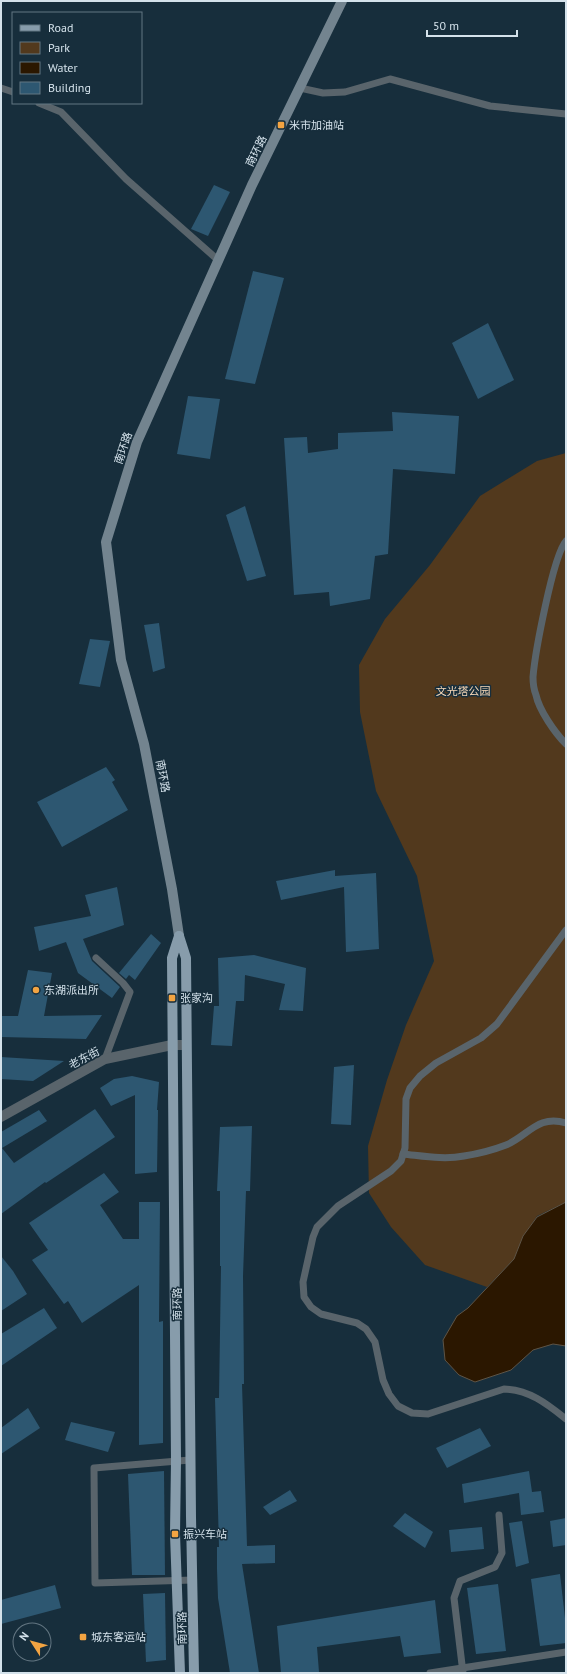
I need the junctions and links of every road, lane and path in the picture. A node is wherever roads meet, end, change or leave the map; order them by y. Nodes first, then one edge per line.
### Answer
1 (342, 1) edge
2 (1, 88) edge
3 (300, 88) junction
4 (12, 92) edge
5 (41, 104) edge
6 (566, 114) edge
7 (218, 260) junction
8 (566, 541) edge
9 (566, 744) edge
10 (566, 930) edge
11 (179, 936) junction
12 (96, 958) dead end
13 (172, 1044) junction
14 (186, 1045) junction
15 (105, 1058) junction
16 (1, 1118) edge
17 (566, 1123) edge
18 (403, 1154) junction
19 (566, 1419) edge
20 (190, 1460) junction
21 (176, 1461) junction
22 (499, 1515) dead end
23 (193, 1580) junction
24 (178, 1582) junction
25 (566, 1652) edge
26 (462, 1671) edge
27 (180, 1673) edge
28 (194, 1673) edge
29 (430, 1673) edge

1 - 3 main road, 南环路
2 - 4 lane
3 - 6 lane
3 - 7 main road, 南环路
5 - 7 lane
7 - 11 main road, 南环路
8 - 9 lane
10 - 18 lane
11 - 13 main road, 南环路
11 - 14 main road, 南环路
12 - 15 lane
13 - 14 street, 老东街
13 - 15 street, 老东街
13 - 21 main road, 南环路
14 - 20 main road, 南环路
15 - 16 street, 老东街
17 - 18 lane
18 - 19 lane
20 - 21 lane
20 - 23 main road, 南环路
21 - 24 main road, 南环路
21 - 24 lane
22 - 26 lane
23 - 24 lane
23 - 28 main road, 南环路
24 - 27 main road, 南环路
25 - 26 lane
26 - 29 lane

